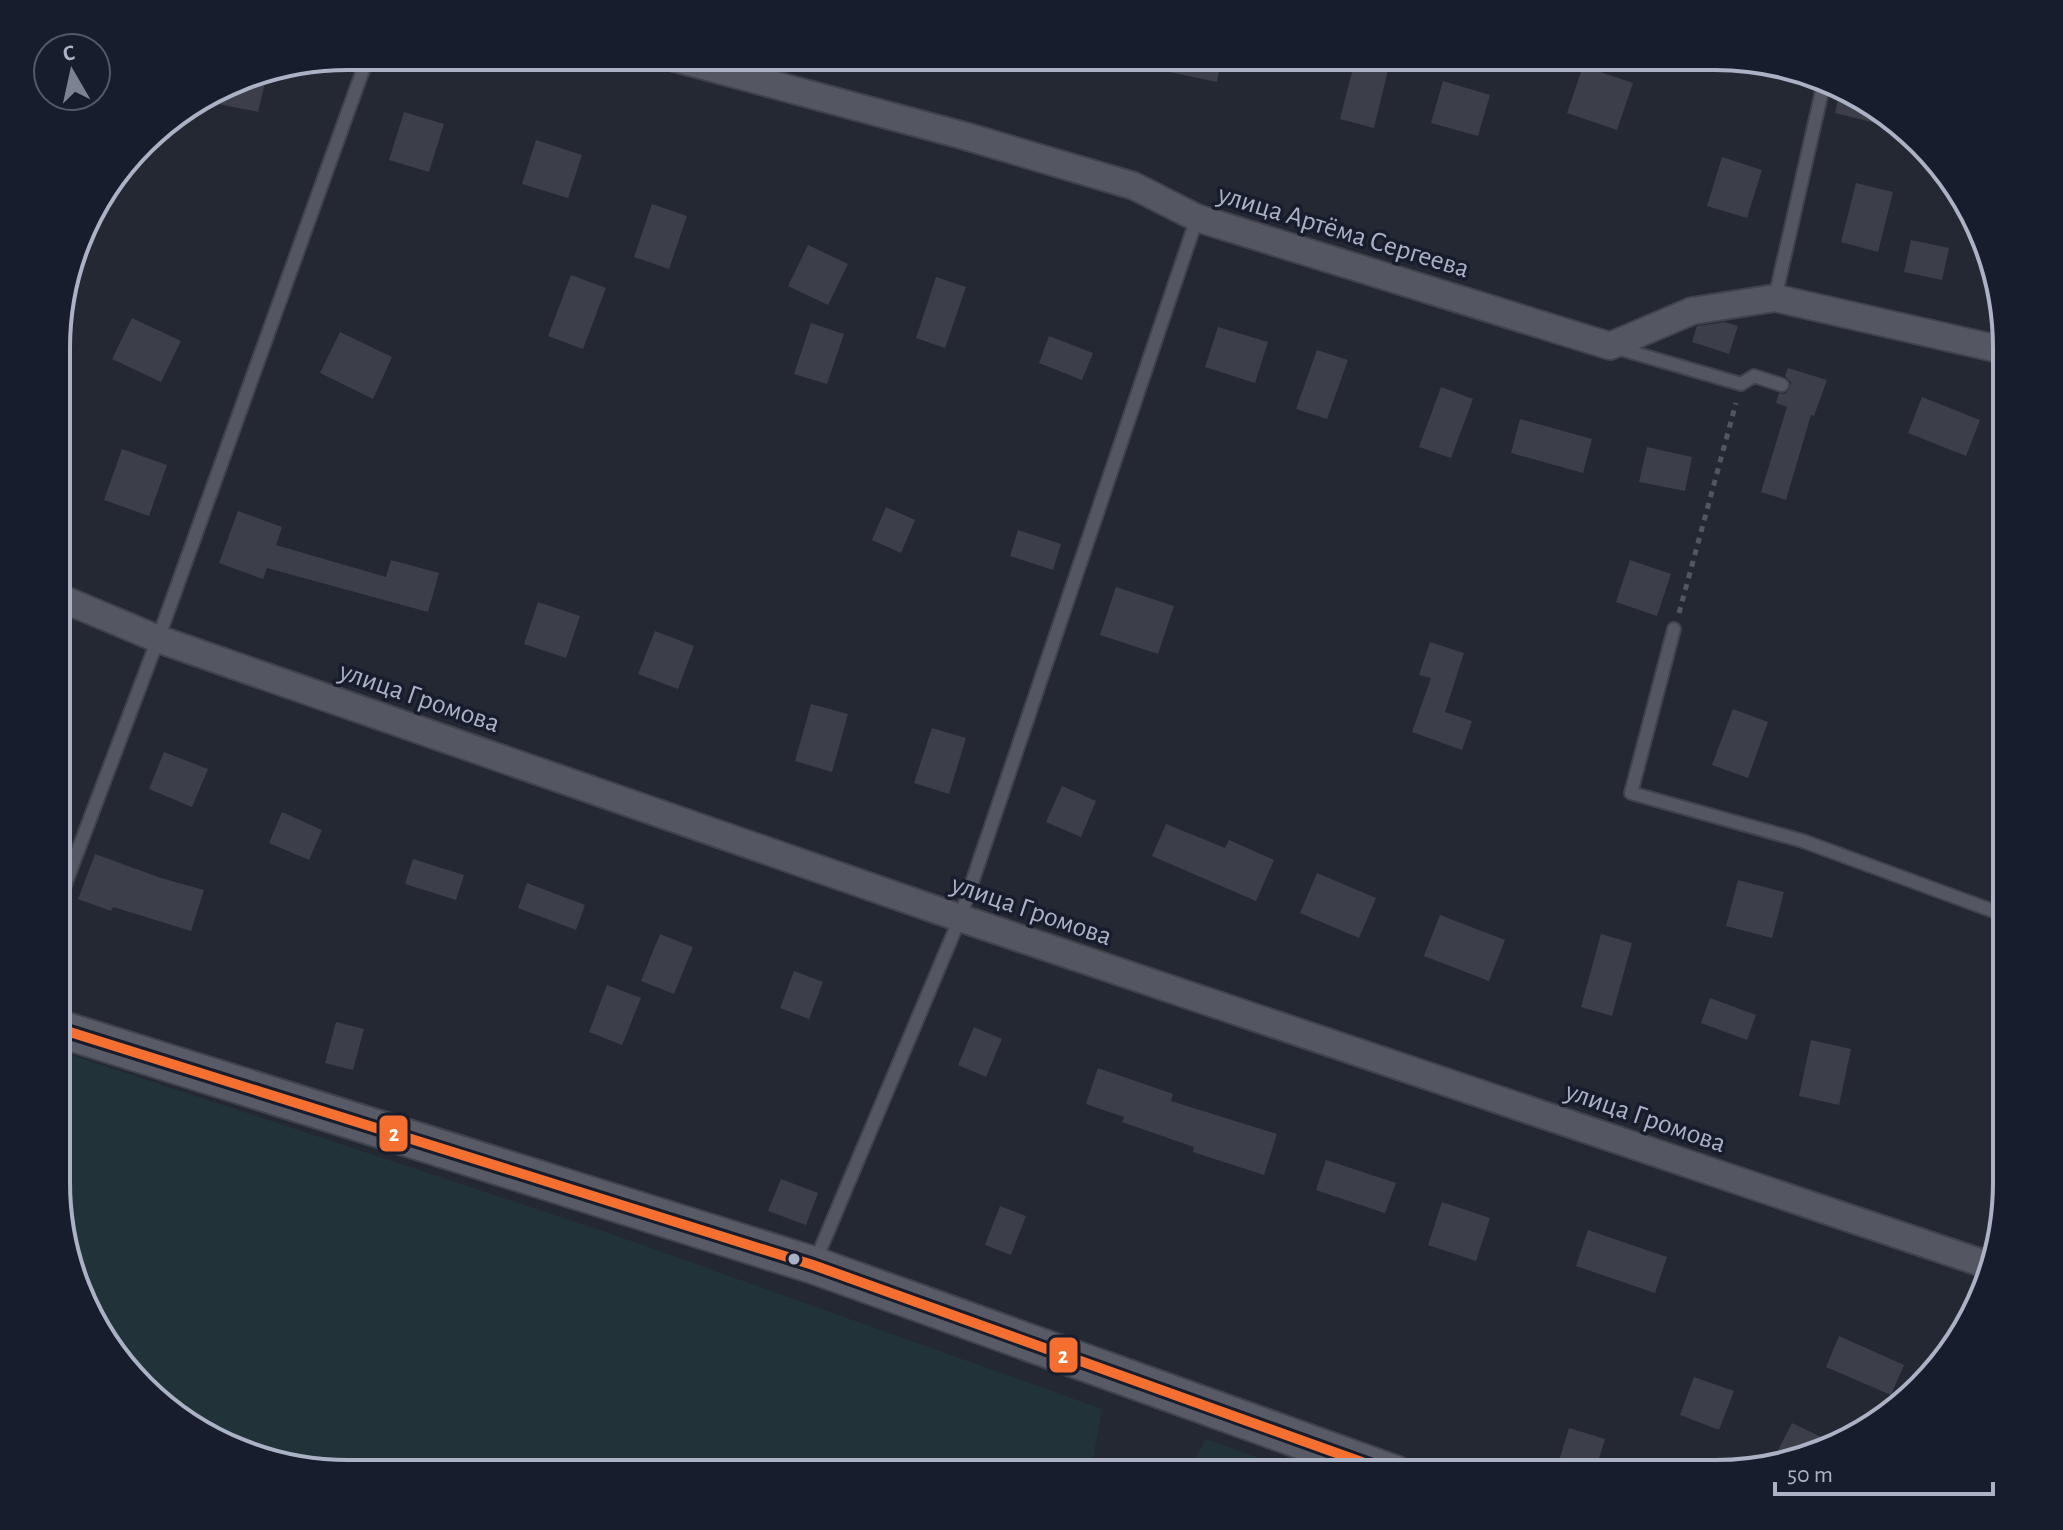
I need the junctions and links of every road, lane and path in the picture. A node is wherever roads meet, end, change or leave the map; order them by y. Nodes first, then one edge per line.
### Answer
1 (363, 71) edge
2 (723, 71) edge
3 (1822, 91) edge
4 (1197, 218) junction
5 (1775, 298) junction
6 (1610, 346) junction
7 (1992, 348) edge
8 (1741, 384) junction
9 (1782, 385) dead end
10 (70, 602) edge
11 (1674, 629) joint
12 (158, 639) junction
13 (71, 870) edge
14 (1992, 910) edge
15 (960, 918) junction
16 (71, 1032) edge
17 (1980, 1262) edge
18 (813, 1265) junction
19 (1355, 1460) edge

1 - 12 lane
2 - 4 street, улица Артёма Сергеева
3 - 5 lane
4 - 6 street, улица Артёма Сергеева
4 - 15 lane
5 - 6 street
5 - 7 street
6 - 8 lane
8 - 9 lane
8 - 11 path
10 - 12 street, улица Громова
11 - 14 lane
12 - 13 lane
12 - 15 street, улица Громова
15 - 17 street, улица Громова
15 - 18 lane
16 - 18 street
18 - 19 street

